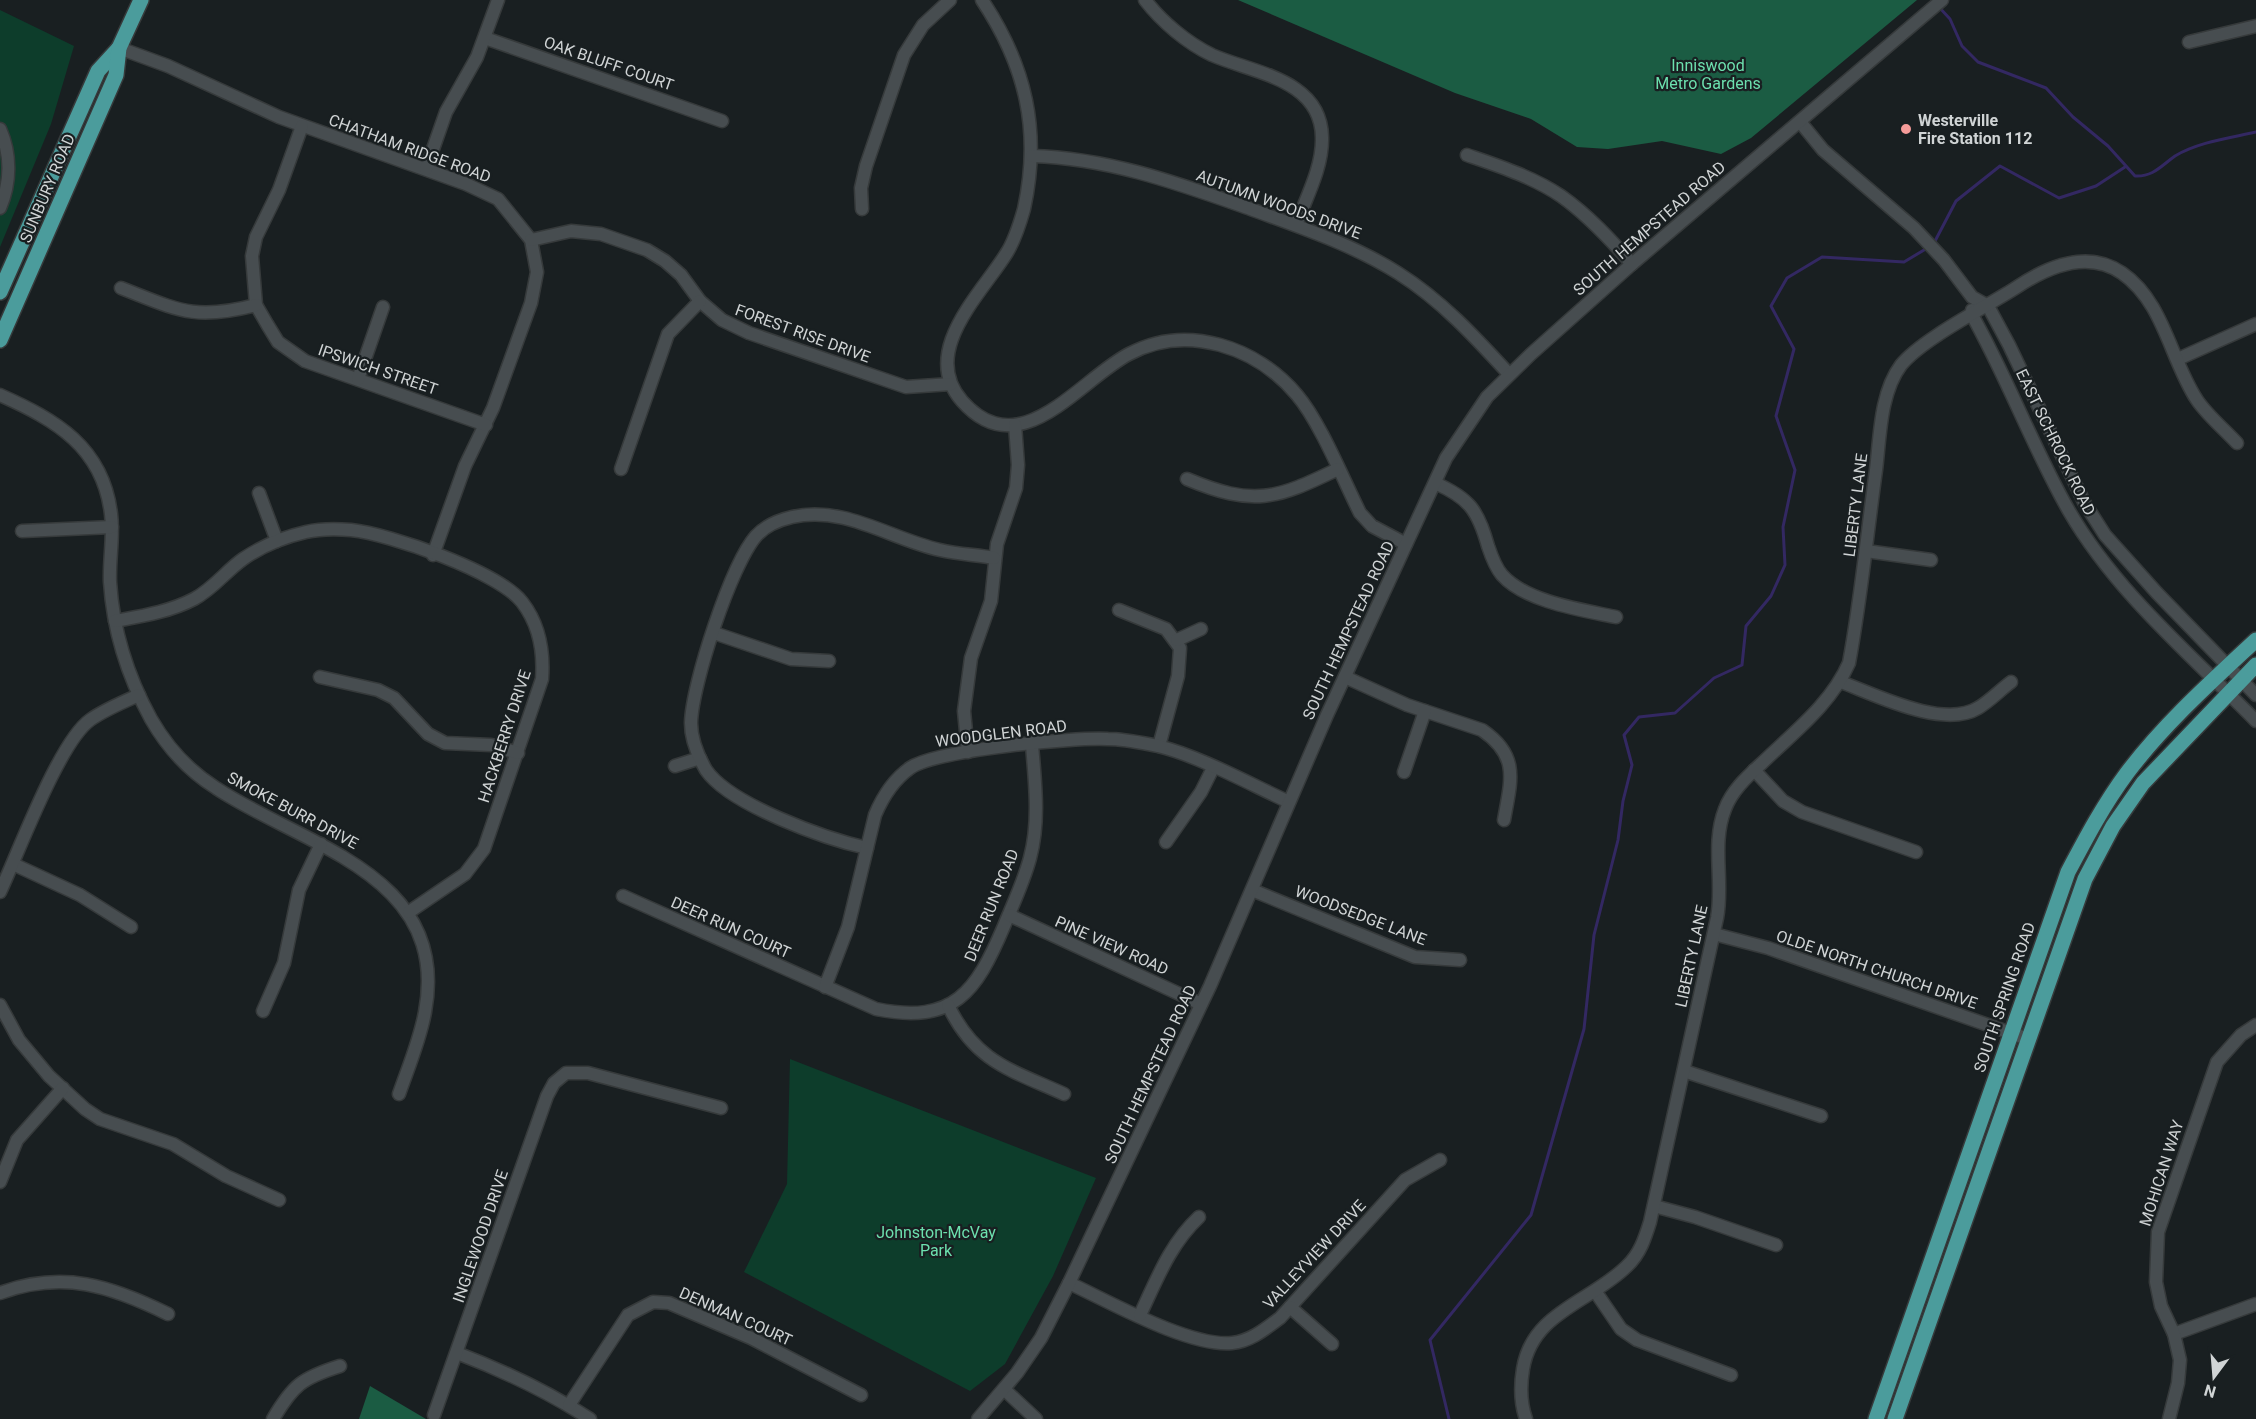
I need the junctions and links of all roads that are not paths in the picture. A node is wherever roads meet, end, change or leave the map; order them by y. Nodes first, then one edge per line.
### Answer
1 (141, 0) edge
2 (498, 0) edge
3 (950, 0) edge
4 (982, 0) edge
5 (1145, 0) edge
6 (1942, 0) edge
7 (2256, 26) edge
8 (485, 38) junction
9 (2189, 42) dead end
10 (119, 48) junction
11 (722, 121) dead end
12 (1801, 123) junction
13 (302, 126) junction
14 (0, 129) edge
15 (1467, 154) dead end
16 (1032, 156) junction
17 (426, 169) junction
18 (0, 208) edge
19 (862, 208) dead end
20 (1296, 225) junction
21 (531, 240) junction
22 (1632, 264) junction
23 (121, 288) dead end
24 (0, 292) edge
25 (1972, 297) junction
26 (700, 301) junction
27 (256, 305) junction
28 (1988, 306) junction
29 (383, 307) dead end
30 (1972, 315) junction
31 (2256, 324) edge
32 (0, 340) edge
33 (2178, 359) junction
34 (1509, 374) junction
35 (358, 379) junction
36 (951, 384) junction
37 (0, 395) edge
38 (486, 425) junction
39 (1016, 425) junction
40 (2237, 443) dead end
41 (621, 469) dead end
42 (1338, 469) junction
43 (1187, 479) dead end
44 (1435, 483) junction
45 (259, 493) dead end
46 (112, 527) junction
47 (22, 531) dead end
48 (277, 541) junction
49 (1406, 544) junction
50 (1866, 551) junction
51 (433, 555) junction
52 (994, 558) junction
53 (1931, 560) dead end
54 (1119, 610) dead end
55 (1617, 617) dead end
56 (115, 621) junction
57 (1201, 629) dead end
58 (714, 633) junction
59 (1177, 640) junction
60 (2256, 640) edge
61 (829, 661) dead end
62 (2256, 665) edge
63 (2228, 666) junction
64 (320, 677) dead end
65 (1345, 677) junction
66 (2215, 679) junction
67 (2241, 680) junction
68 (1841, 681) junction
69 (2011, 682) dead end
70 (2228, 692) junction
71 (139, 694) junction
72 (2256, 694) edge
73 (1425, 711) junction
74 (2256, 721) edge
75 (1032, 745) junction
76 (1159, 747) junction
77 (968, 752) junction
78 (518, 753) junction
79 (700, 758) junction
80 (675, 766) dead end
81 (1213, 768) junction
82 (1754, 771) junction
83 (1404, 772) dead end
84 (1289, 802) junction
85 (1504, 820) dead end
86 (1166, 842) dead end
87 (321, 844) junction
88 (867, 848) junction
89 (1916, 852) dead end
90 (13, 864) junction
91 (1252, 890) junction
92 (0, 892) edge
93 (623, 896) dead end
94 (409, 912) junction
95 (1009, 915) junction
96 (131, 927) dead end
97 (1714, 934) junction
98 (1460, 960) dead end
99 (825, 987) junction
100 (1201, 1004) junction
101 (0, 1005) edge
102 (948, 1005) junction
103 (263, 1011) dead end
104 (2256, 1025) edge
105 (2011, 1033) junction
106 (2028, 1039) junction
107 (1684, 1071) junction
108 (63, 1088) junction
109 (399, 1094) dead end
110 (1064, 1094) dead end
111 (721, 1108) dead end
112 (1821, 1116) dead end
113 (1440, 1160) dead end
114 (0, 1182) edge
115 (279, 1200) dead end
116 (1654, 1206) junction
117 (1199, 1217) dead end
118 (1776, 1245) dead end
119 (1069, 1283) junction
120 (1595, 1291) junction
121 (0, 1292) edge
122 (2256, 1304) edge
123 (1290, 1306) junction
124 (168, 1314) dead end
125 (1140, 1315) junction
126 (2174, 1334) junction
127 (1332, 1344) dead end
128 (457, 1353) junction
129 (340, 1366) dead end
130 (1892, 1372) junction
131 (1731, 1375) dead end
132 (1909, 1377) junction
133 (1005, 1390) junction
134 (861, 1395) dead end
135 (569, 1405) junction
136 (434, 1415) dead end
137 (273, 1419) edge
138 (590, 1419) edge
139 (978, 1419) edge
140 (1036, 1419) edge
141 (1526, 1419) edge
142 (1876, 1419) edge
143 (1895, 1419) edge
144 (2169, 1419) edge

1 - 10 main road, SUNBURY ROAD
2 - 8 street
3 - 19 street
4 - 16 street
5 - 20 street
6 - 12 street, SOUTH HEMPSTEAD ROAD
7 - 9 street
8 - 11 street, OAK BLUFF COURT
8 - 17 street
10 - 13 street, CHATHAM RIDGE ROAD
10 - 24 main road, SUNBURY ROAD
10 - 32 main road, SUNBURY ROAD
12 - 22 street, SOUTH HEMPSTEAD ROAD
12 - 25 street
13 - 17 street, CHATHAM RIDGE ROAD
13 - 27 street, IPSWICH STREET
14 - 18 street
15 - 22 street
16 - 20 street, AUTUMN WOODS DRIVE
16 - 36 street
17 - 21 street, CHATHAM RIDGE ROAD
20 - 34 street, AUTUMN WOODS DRIVE
21 - 26 street, FOREST RISE DRIVE
21 - 38 street, CHATHAM RIDGE ROAD
22 - 34 street, SOUTH HEMPSTEAD ROAD
23 - 27 street
25 - 28 street
25 - 30 street
26 - 36 street, FOREST RISE DRIVE
26 - 41 street
27 - 35 street, IPSWICH STREET
28 - 30 street, LIBERTY LANE
28 - 33 street, LIBERTY LANE
28 - 63 street, EAST SCHROCK ROAD
29 - 35 street
30 - 50 street, LIBERTY LANE
30 - 66 street, EAST SCHROCK ROAD
31 - 33 street
33 - 40 street, LIBERTY LANE
34 - 44 street, SOUTH HEMPSTEAD ROAD
35 - 38 street, IPSWICH STREET
36 - 39 street
37 - 46 street, SMOKE BURR DRIVE
38 - 51 street, CHATHAM RIDGE ROAD
39 - 42 street
39 - 52 street
42 - 43 street
42 - 49 street
44 - 49 street, SOUTH HEMPSTEAD ROAD
44 - 55 street
45 - 48 street
46 - 47 street
46 - 56 street, SMOKE BURR DRIVE
48 - 51 street, HACKBERRY DRIVE
48 - 56 street, HACKBERRY DRIVE
49 - 65 street, SOUTH HEMPSTEAD ROAD
50 - 53 street
50 - 68 street, LIBERTY LANE
51 - 78 street, HACKBERRY DRIVE
52 - 58 street
52 - 77 street
54 - 59 street
56 - 71 street, SMOKE BURR DRIVE
57 - 59 street
58 - 61 street
58 - 79 street
59 - 76 street
60 - 63 main road, SOUTH SPRING ROAD
62 - 67 main road
63 - 66 main road, SOUTH SPRING ROAD
63 - 67 street, EAST SCHROCK ROAD
64 - 78 street
65 - 73 street
65 - 84 street, SOUTH HEMPSTEAD ROAD
66 - 70 street, EAST SCHROCK ROAD
66 - 105 main road, SOUTH SPRING ROAD
67 - 70 main road
67 - 72 street, EAST SCHROCK ROAD
68 - 69 street
68 - 82 street, LIBERTY LANE
70 - 74 street, EAST SCHROCK ROAD
70 - 106 main road
71 - 87 street, SMOKE BURR DRIVE
71 - 90 street
73 - 83 street
73 - 85 street
75 - 76 street, WOODGLEN ROAD
75 - 77 street, WOODGLEN ROAD
75 - 95 street, DEER RUN ROAD
76 - 81 street, WOODGLEN ROAD
77 - 88 street, WOODGLEN ROAD
78 - 94 street, HACKBERRY DRIVE
79 - 80 street
79 - 88 street
81 - 84 street, WOODGLEN ROAD
81 - 86 street
82 - 89 street
82 - 97 street, LIBERTY LANE
84 - 91 street, SOUTH HEMPSTEAD ROAD
87 - 94 street, SMOKE BURR DRIVE
87 - 103 street
88 - 99 street, WOODGLEN ROAD
90 - 92 street
90 - 96 street
91 - 98 street, WOODSEDGE LANE
91 - 100 street, SOUTH HEMPSTEAD ROAD
93 - 99 street, DEER RUN COURT
94 - 109 street, SMOKE BURR DRIVE
95 - 100 street, PINE VIEW ROAD
95 - 102 street, DEER RUN ROAD
97 - 105 street, OLDE NORTH CHURCH DRIVE
97 - 107 street, LIBERTY LANE
99 - 102 street, DEER RUN ROAD
100 - 119 street, SOUTH HEMPSTEAD ROAD
101 - 108 street
102 - 110 street
104 - 126 street, MOHICAN WAY
105 - 106 street, OLDE NORTH CHURCH DRIVE
105 - 130 main road, SOUTH SPRING ROAD
106 - 132 main road
107 - 112 street
107 - 116 street, LIBERTY LANE
108 - 114 street
108 - 115 street
111 - 128 street, INGLEWOOD DRIVE
113 - 123 street, VALLEYVIEW DRIVE
116 - 118 street
116 - 120 street, LIBERTY LANE
117 - 125 street
119 - 125 street, VALLEYVIEW DRIVE
119 - 133 street, SOUTH HEMPSTEAD ROAD
120 - 131 street
120 - 141 street, LIBERTY LANE
121 - 124 street
122 - 126 street
123 - 125 street, VALLEYVIEW DRIVE
123 - 127 street
126 - 144 street, MOHICAN WAY
128 - 135 street
128 - 136 street, INGLEWOOD DRIVE
129 - 137 street
130 - 132 main road
130 - 142 main road, SOUTH SPRING ROAD
132 - 143 main road
133 - 139 street, SOUTH HEMPSTEAD ROAD
133 - 140 street
134 - 135 street, DENMAN COURT
135 - 138 street

